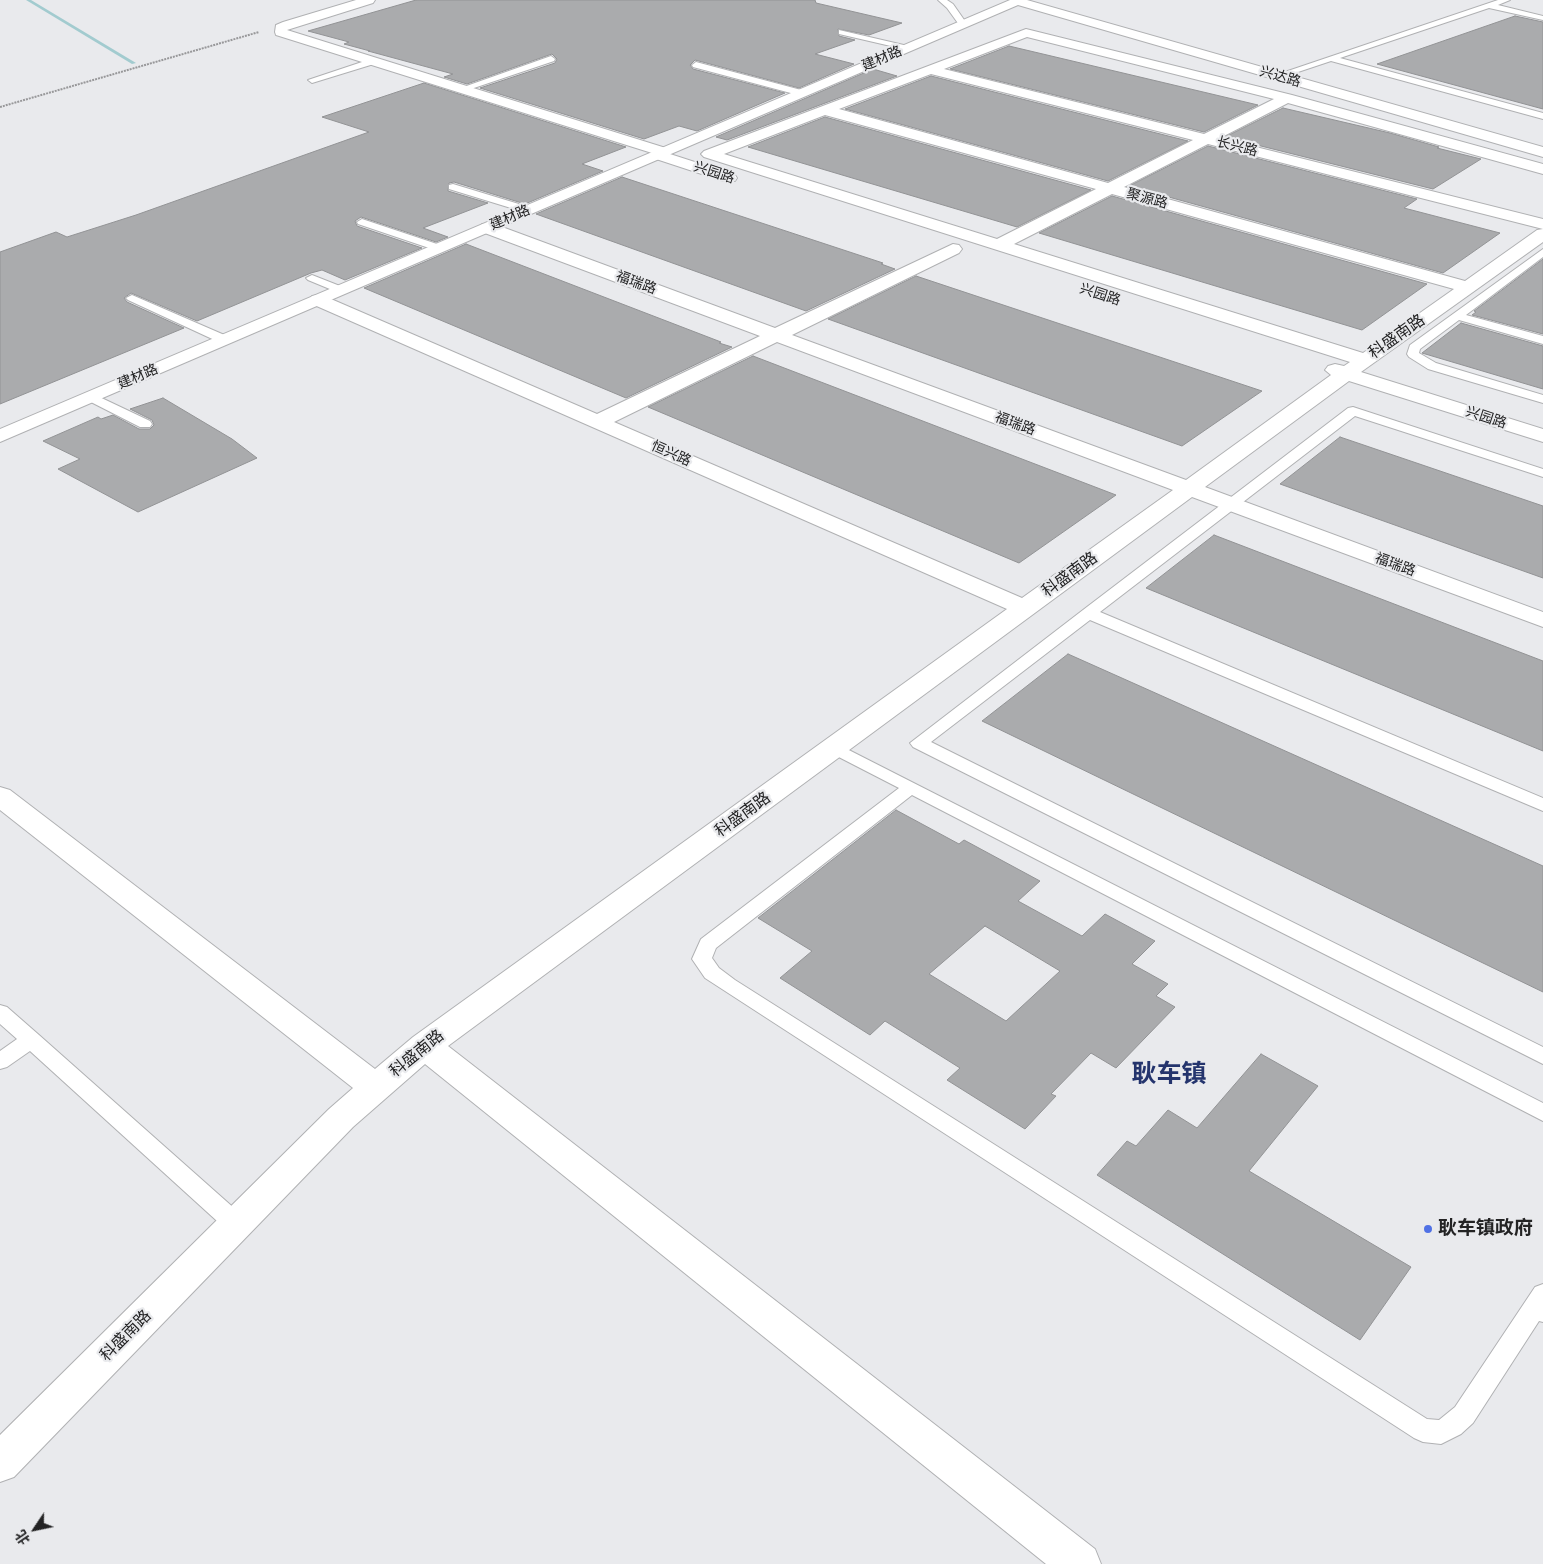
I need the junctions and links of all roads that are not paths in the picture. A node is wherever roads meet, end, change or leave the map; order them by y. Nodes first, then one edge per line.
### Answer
1 (369, 0) edge
2 (942, 0) edge
3 (1506, 0) edge
4 (1019, 1) edge
5 (1490, 6) junction
6 (1509, 10) junction
7 (1490, 17) dead end
8 (1543, 18) edge
9 (963, 24) junction
10 (842, 32) dead end
11 (908, 48) junction
12 (1330, 58) junction
13 (1370, 58) dead end
14 (551, 59) dead end
15 (374, 61) junction
16 (1351, 64) junction
17 (696, 65) dead end
18 (931, 70) junction
19 (1277, 76) junction
20 (312, 80) dead end
21 (462, 89) junction
22 (802, 93) junction
23 (1287, 98) junction
24 (825, 110) junction
25 (1543, 116) edge
26 (1206, 139) junction
27 (1543, 152) edge
28 (661, 154) junction
29 (1543, 169) edge
30 (453, 187) dead end
31 (1110, 188) junction
32 (528, 210) junction
33 (362, 222) dead end
34 (1543, 224) edge
35 (488, 228) junction
36 (1543, 234) edge
37 (999, 245) junction
38 (439, 248) junction
39 (953, 248) junction
40 (1543, 252) edge
41 (972, 254) dead end
42 (312, 278) dead end
43 (1468, 287) junction
44 (341, 290) junction
45 (132, 298) dead end
46 (318, 300) junction
47 (1457, 316) junction
48 (776, 335) junction
49 (225, 340) junction
50 (1543, 340) edge
51 (1318, 364) dead end
52 (1356, 367) junction
53 (91, 397) junction
54 (1543, 399) edge
55 (598, 422) junction
56 (145, 424) dead end
57 (0, 436) edge
58 (1543, 436) edge
59 (1543, 473) edge
60 (1189, 488) junction
61 (1231, 504) junction
62 (1024, 608) junction
63 (1088, 613) junction
64 (1543, 620) edge
65 (835, 748) junction
66 (910, 788) junction
67 (0, 796) edge
68 (1543, 805) edge
69 (0, 1012) edge
70 (32, 1040) junction
71 (425, 1046) junction
72 (1543, 1056) edge
73 (0, 1061) edge
74 (376, 1088) junction
75 (1543, 1113) edge
76 (236, 1224) junction
77 (1540, 1305) edge
78 (0, 1462) edge
79 (1080, 1564) edge

1 - 15 street, 兴园路
2 - 9 lane
3 - 5 lane
4 - 9 street, 建材路
4 - 19 street, 兴达路
5 - 6 lane
5 - 12 lane
6 - 7 lane
6 - 8 lane
9 - 11 street, 建材路
10 - 11 lane
11 - 22 street, 建材路
12 - 16 lane
12 - 19 lane
13 - 16 lane
14 - 21 lane
15 - 20 lane
15 - 21 street, 兴园路
16 - 25 lane
17 - 22 lane
18 - 23 street
18 - 24 street
18 - 26 street, 长兴路
19 - 27 street, 兴达路
21 - 28 street, 兴园路
22 - 28 street, 建材路
23 - 26 street
23 - 29 street
24 - 31 street, 聚源路
24 - 37 street
26 - 31 street
26 - 34 street, 长兴路
28 - 32 street, 建材路
28 - 39 street, 兴园路
30 - 32 lane
31 - 37 street
31 - 43 street, 聚源路
32 - 35 street, 建材路
33 - 38 lane
35 - 38 street, 建材路
35 - 48 street, 福瑞路
36 - 43 street, 科盛南路
37 - 52 street
38 - 44 street, 建材路
39 - 41 street, 兴园路
39 - 48 street
40 - 47 lane
42 - 44 lane
43 - 52 street, 科盛南路
44 - 46 street, 建材路
45 - 49 lane
46 - 49 street, 建材路
46 - 55 street, 恒兴路
47 - 50 lane
47 - 54 lane
48 - 55 street
48 - 60 street, 福瑞路
49 - 53 street, 建材路
51 - 52 street, 兴园路
52 - 58 street, 兴园路
52 - 60 street, 科盛南路
53 - 56 lane
53 - 57 street, 建材路
55 - 62 street, 恒兴路
59 - 61 lane
60 - 61 street, 福瑞路
60 - 62 street, 科盛南路
61 - 63 lane
61 - 64 street, 福瑞路
62 - 65 street, 科盛南路
63 - 68 lane
63 - 72 lane
65 - 66 lane
65 - 71 street, 科盛南路
66 - 75 lane
66 - 77 lane
67 - 74 street
69 - 70 lane
70 - 73 lane
70 - 76 lane
71 - 74 street, 科盛南路
71 - 79 street
74 - 76 street, 科盛南路
76 - 78 street, 科盛南路

